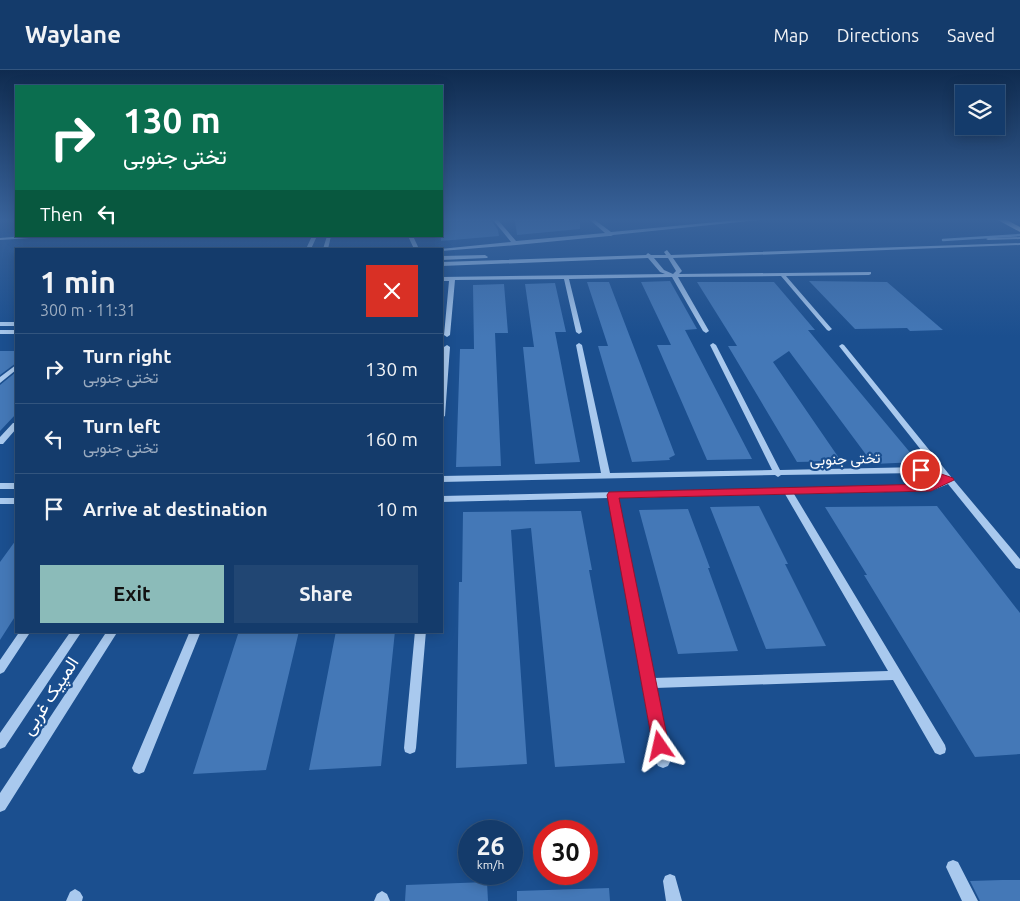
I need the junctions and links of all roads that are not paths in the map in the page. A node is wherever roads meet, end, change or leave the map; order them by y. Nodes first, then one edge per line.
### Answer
1 (549, 259) edge
2 (651, 259) edge
3 (672, 259) edge
4 (443, 264) edge
5 (869, 273) dead end
6 (782, 274) junction
7 (674, 276) junction
8 (566, 278) junction
9 (443, 279) edge
10 (452, 279) junction
11 (0, 324) edge
12 (15, 324) edge
13 (828, 329) dead end
14 (706, 331) dead end
15 (0, 332) edge
16 (15, 332) edge
17 (579, 332) dead end
18 (447, 335) dead end
19 (578, 345) dead end
20 (713, 345) dead end
21 (842, 346) dead end
22 (447, 347) dead end
23 (15, 368) edge
24 (0, 381) edge
25 (443, 393) edge
26 (15, 426) edge
27 (0, 442) edge
28 (778, 474) junction
29 (606, 476) junction
30 (443, 479) edge
31 (949, 480) junction
32 (0, 486) edge
33 (15, 486) edge
34 (788, 490) junction
35 (613, 495) junction
36 (443, 499) edge
37 (0, 501) edge
38 (15, 501) edge
39 (1020, 566) edge
40 (25, 633) edge
41 (76, 633) edge
42 (112, 633) edge
43 (195, 633) edge
44 (421, 633) edge
45 (0, 669) edge
46 (896, 675) junction
47 (649, 683) junction
48 (0, 743) edge
49 (410, 748) dead end
50 (940, 749) dead end
51 (663, 762) dead end
52 (140, 768) dead end
53 (0, 805) edge
54 (953, 866) dead end
55 (670, 881) dead end
56 (674, 901) edge
57 (970, 901) edge

1 - 4 street
2 - 7 street
3 - 7 street
5 - 6 street
6 - 7 street
6 - 13 street
7 - 8 street
7 - 14 street
8 - 10 street
8 - 17 street
9 - 10 street
10 - 18 street
11 - 12 street
15 - 16 street
19 - 29 street
20 - 28 street
21 - 31 street
22 - 25 street
23 - 24 street
26 - 27 street
28 - 29 street, تختی جنوبی
28 - 31 street, تختی جنوبی
29 - 30 street, تختی جنوبی
31 - 34 street, تختی جنوبی
31 - 39 street
32 - 33 street
34 - 35 street, تختی جنوبی
34 - 46 street
35 - 36 street, تختی جنوبی
35 - 47 street
37 - 38 street
40 - 45 street
41 - 48 street, المپیک غربی
42 - 53 street, المپیک غربی
43 - 52 street
44 - 49 street
46 - 47 street
46 - 50 street
47 - 51 street
54 - 57 street
55 - 56 street

